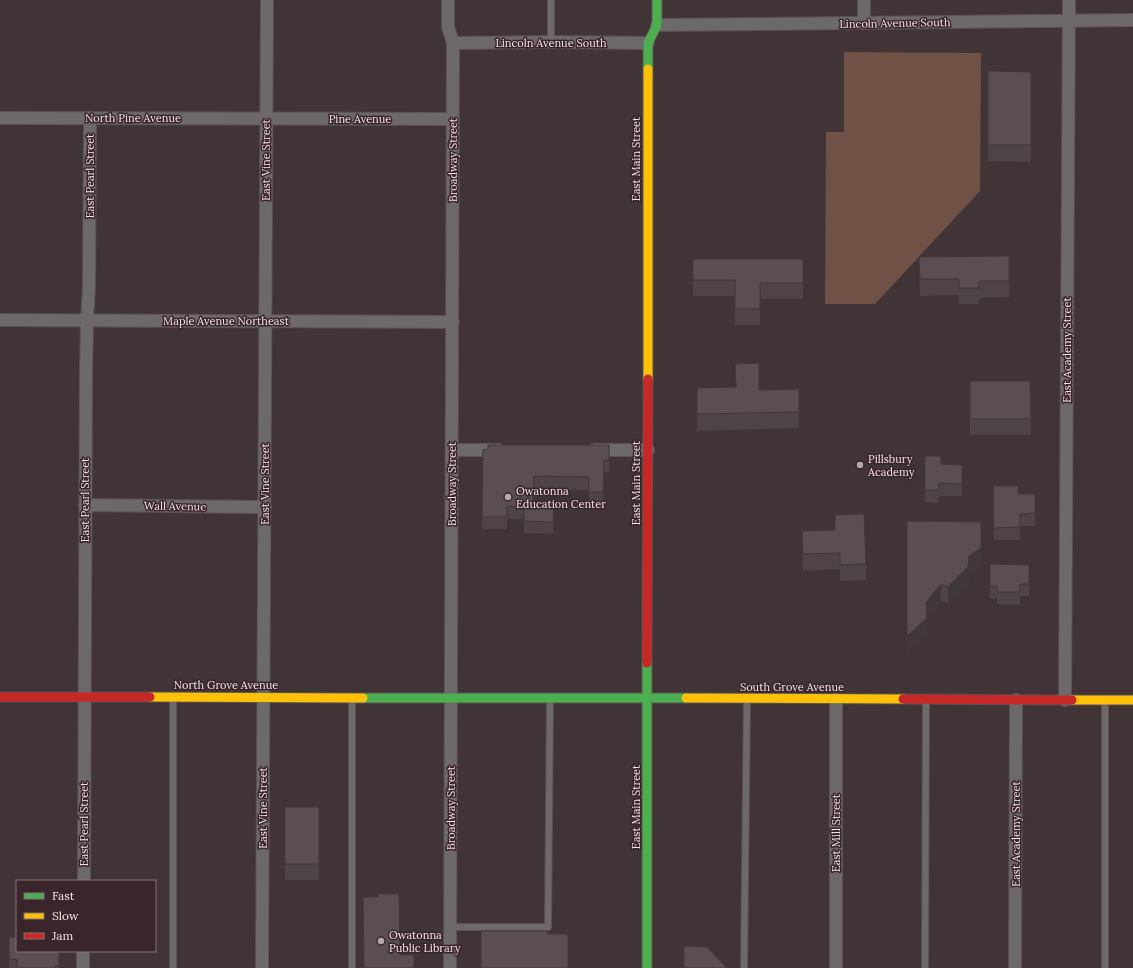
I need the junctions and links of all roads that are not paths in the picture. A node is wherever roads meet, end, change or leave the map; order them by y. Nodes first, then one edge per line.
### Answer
1 (267, 0) edge
2 (448, 0) edge
3 (551, 0) edge
4 (657, 0) edge
5 (864, 0) edge
6 (1069, 0) edge
7 (1133, 20) edge
8 (1069, 21) junction
9 (864, 23) junction
10 (657, 25) junction
11 (551, 42) junction
12 (453, 43) junction
13 (648, 43) junction
14 (0, 118) edge
15 (90, 118) junction
16 (267, 118) junction
17 (453, 119) junction
18 (0, 320) edge
19 (87, 321) junction
20 (266, 322) junction
21 (453, 322) junction
22 (452, 450) junction
23 (507, 450) edge
24 (584, 450) edge
25 (648, 450) junction
26 (85, 505) junction
27 (265, 507) junction
28 (0, 697) edge
29 (84, 697) junction
30 (173, 697) junction
31 (264, 697) junction
32 (352, 697) junction
33 (452, 698) junction
34 (550, 698) junction
35 (648, 698) junction
36 (747, 698) junction
37 (836, 699) junction
38 (926, 699) junction
39 (1016, 700) junction
40 (1065, 700) junction
41 (1105, 700) junction
42 (1133, 700) edge
43 (84, 880) edge
44 (451, 927) junction
45 (83, 952) edge
46 (83, 968) edge
47 (173, 968) edge
48 (262, 968) edge
49 (352, 968) edge
50 (450, 968) edge
51 (647, 968) edge
52 (744, 968) edge
53 (836, 968) edge
54 (925, 968) edge
55 (1015, 968) edge
56 (1105, 968) edge

1 - 16 street, East Vine Street
2 - 12 street, Broadway Street
3 - 11 lane
4 - 10 street, East Main Street
5 - 9 street
6 - 8 street, East Academy Street
7 - 8 street, Lincoln Avenue South
8 - 9 street, Lincoln Avenue South
8 - 40 street, East Academy Street
9 - 10 street, Lincoln Avenue South
10 - 13 street, East Main Street
11 - 12 street, Lincoln Avenue South
11 - 13 street, Lincoln Avenue South
12 - 17 street, Broadway Street
13 - 25 street, East Main Street
14 - 15 street, North Pine Avenue
15 - 16 street, North Pine Avenue
15 - 19 street, East Pearl Street
16 - 17 street, Pine Avenue
16 - 20 street, East Vine Street
17 - 21 street, Broadway Street
18 - 19 street, Maple Avenue Northeast
19 - 20 street, Maple Avenue Northeast
19 - 26 street, East Pearl Street
20 - 21 street, Maple Avenue Northeast
20 - 27 street, East Vine Street
21 - 22 street, Broadway Street
22 - 23 street
22 - 33 street, Broadway Street
24 - 25 street
25 - 35 street, East Main Street
26 - 27 street, Wall Avenue
26 - 29 street, East Pearl Street
27 - 31 street, East Vine Street
28 - 29 street, North Grove Avenue
29 - 30 street, North Grove Avenue
29 - 43 street, East Pearl Street
30 - 31 street, North Grove Avenue
30 - 47 lane
31 - 32 street, North Grove Avenue
31 - 48 street, East Vine Street
32 - 33 street, North Grove Avenue
32 - 49 lane
33 - 34 street, South Grove Avenue
33 - 44 street, Broadway Street
34 - 35 street, South Grove Avenue
34 - 44 lane
35 - 36 street, South Grove Avenue
35 - 51 street, East Main Street
36 - 37 street, South Grove Avenue
36 - 52 lane
37 - 38 street, South Grove Avenue
37 - 53 street, East Mill Street
38 - 39 street, South Grove Avenue
38 - 54 lane
39 - 40 street, South Grove Avenue
39 - 55 street, East Academy Street
40 - 41 street, South Grove Avenue
41 - 42 street, South Grove Avenue
41 - 56 lane
44 - 50 street, Broadway Street
45 - 46 street

